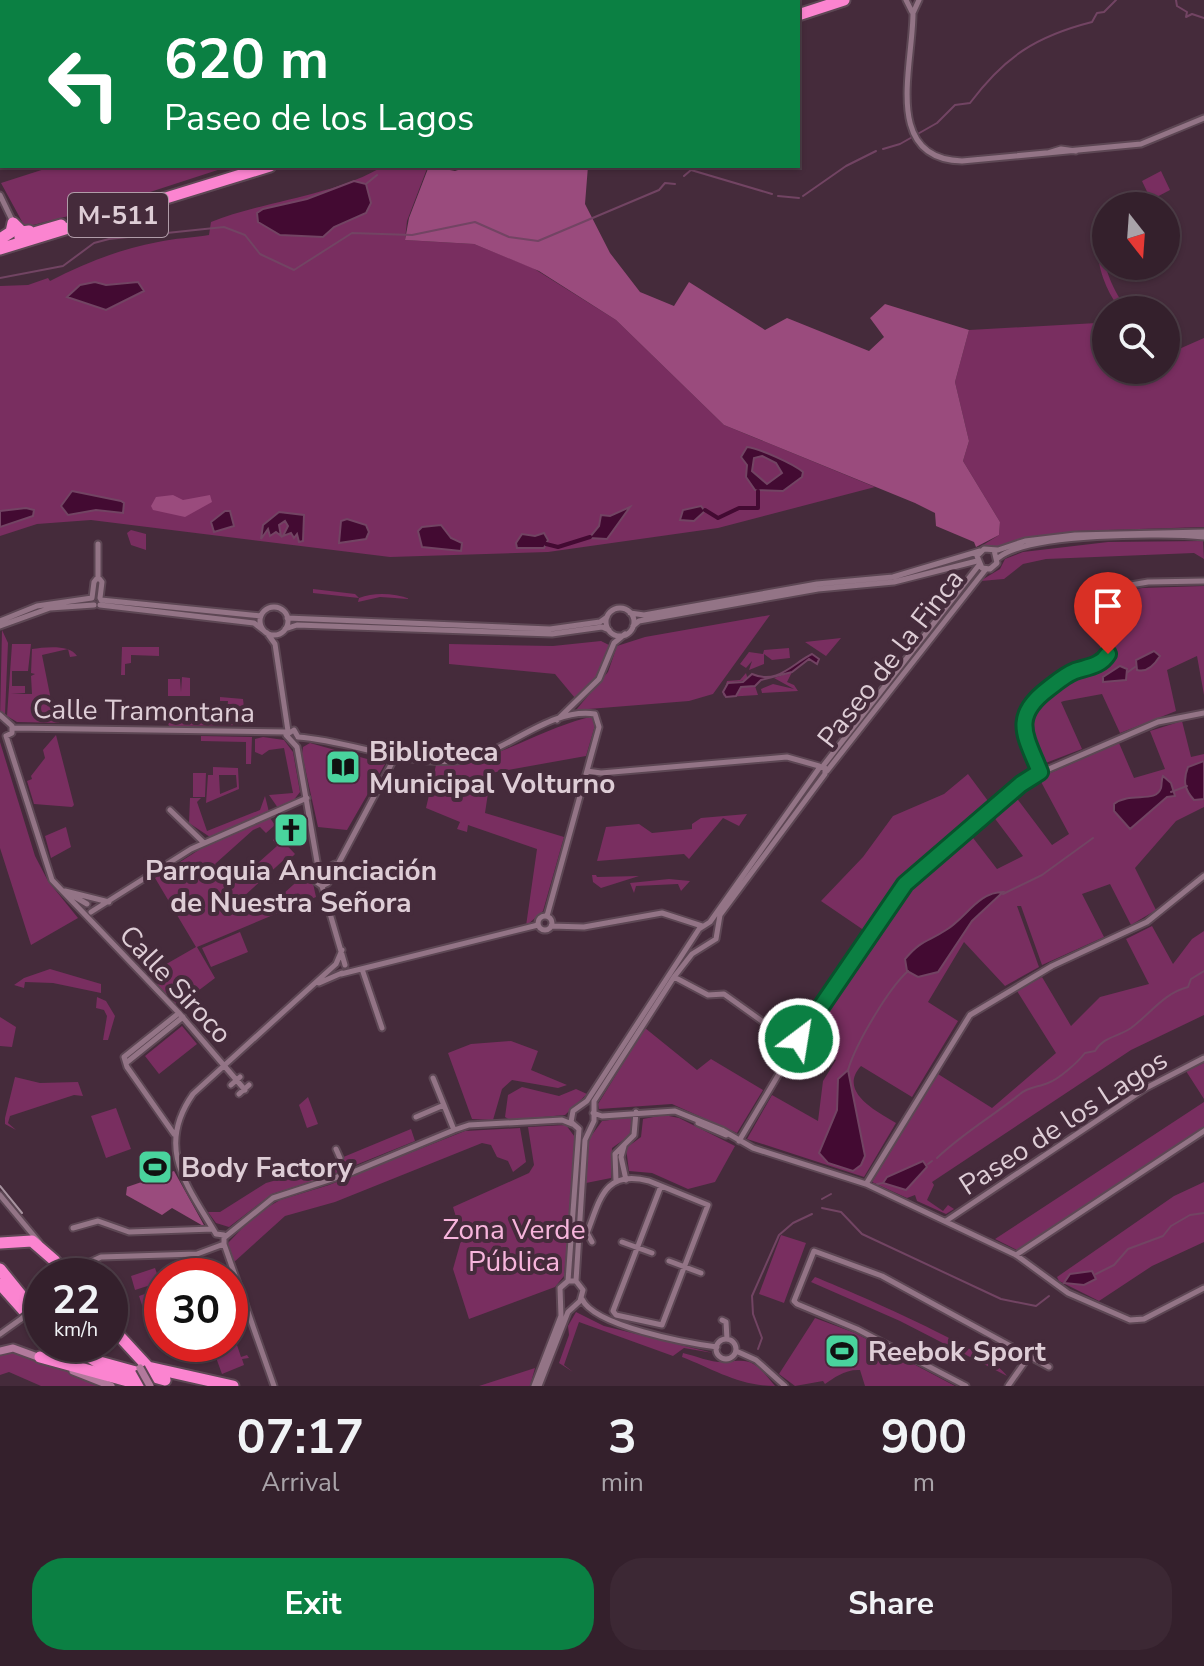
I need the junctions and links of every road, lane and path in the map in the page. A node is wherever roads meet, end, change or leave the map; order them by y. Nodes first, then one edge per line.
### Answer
1 (823, 0) edge
2 (844, 0) edge
3 (906, 0) edge
4 (919, 0) edge
5 (800, 7) edge
6 (913, 13) junction
7 (800, 14) edge
8 (1204, 118) edge
9 (238, 168) edge
10 (263, 168) edge
11 (0, 195) edge
12 (13, 223) junction
13 (33, 232) junction
14 (0, 241) edge
15 (0, 249) edge
16 (1204, 534) edge
17 (98, 544) dead end
18 (994, 550) junction
19 (980, 551) junction
20 (998, 558) junction
21 (978, 563) junction
22 (986, 569) junction
23 (1204, 581) edge
24 (97, 601) junction
25 (630, 613) junction
26 (261, 616) junction
27 (607, 617) junction
28 (287, 618) junction
29 (0, 624) edge
30 (633, 626) junction
31 (265, 631) junction
32 (283, 631) junction
33 (610, 631) junction
34 (625, 634) junction
35 (614, 643) junction
36 (276, 648) junction
37 (1204, 713) edge
38 (0, 715) edge
39 (556, 721) junction
40 (2, 722) edge
41 (13, 728) junction
42 (287, 734) junction
43 (3, 735) edge
44 (296, 739) junction
45 (394, 759) junction
46 (804, 763) junction
47 (820, 766) junction
48 (587, 771) junction
49 (826, 772) junction
50 (1040, 772) junction
51 (811, 778) junction
52 (817, 784) junction
53 (307, 798) junction
54 (170, 810) dead end
55 (204, 843) junction
56 (336, 863) junction
57 (320, 872) junction
58 (1204, 876) edge
59 (330, 879) junction
60 (56, 886) junction
61 (322, 886) junction
62 (65, 891) junction
63 (110, 902) junction
64 (87, 913) junction
65 (547, 916) junction
66 (687, 920) junction
67 (538, 925) junction
68 (551, 926) junction
69 (704, 926) junction
70 (715, 930) junction
71 (697, 934) junction
72 (703, 945) junction
73 (342, 950) junction
74 (334, 966) junction
75 (345, 966) junction
76 (361, 969) junction
77 (339, 975) junction
78 (674, 977) junction
79 (311, 987) junction
80 (181, 1015) junction
81 (382, 1028) dead end
82 (773, 1029) dead end
83 (1204, 1058) edge
84 (225, 1067) junction
85 (238, 1078) junction
86 (433, 1078) dead end
87 (231, 1085) dead end
88 (244, 1090) dead end
89 (444, 1105) junction
90 (580, 1107) junction
91 (592, 1112) junction
92 (638, 1112) junction
93 (572, 1113) junction
94 (602, 1116) junction
95 (416, 1117) dead end
96 (562, 1120) junction
97 (572, 1124) junction
98 (592, 1124) junction
99 (579, 1129) junction
100 (454, 1130) junction
101 (1204, 1131) edge
102 (175, 1135) junction
103 (739, 1141) junction
104 (336, 1149) dead end
105 (340, 1158) dead end
106 (626, 1180) junction
107 (616, 1181) junction
108 (866, 1184) junction
109 (661, 1186) junction
110 (0, 1195) edge
111 (945, 1222) junction
112 (73, 1228) dead end
113 (214, 1232) junction
114 (225, 1240) junction
115 (592, 1242) dead end
116 (622, 1242) dead end
117 (0, 1243) edge
118 (215, 1245) junction
119 (637, 1248) junction
120 (652, 1253) dead end
121 (1016, 1255) junction
122 (52, 1258) edge
123 (52, 1258) edge
124 (98, 1258) edge
125 (669, 1261) dead end
126 (685, 1267) junction
127 (0, 1269) edge
128 (701, 1273) dead end
129 (568, 1281) junction
130 (576, 1281) junction
131 (0, 1284) edge
132 (1204, 1288) edge
133 (582, 1298) junction
134 (24, 1299) edge
135 (562, 1302) junction
136 (574, 1305) junction
137 (586, 1307) junction
138 (24, 1311) edge
139 (24, 1316) edge
140 (722, 1320) dead end
141 (7, 1330) junction
142 (0, 1334) edge
143 (727, 1339) junction
144 (0, 1342) edge
145 (128, 1345) edge
146 (717, 1347) junction
147 (0, 1351) edge
148 (128, 1351) edge
149 (736, 1351) junction
150 (24, 1352) edge
151 (1029, 1356) junction
152 (52, 1362) edge
153 (59, 1362) edge
154 (86, 1362) edge
155 (103, 1362) edge
156 (1049, 1367) dead end
157 (111, 1386) edge
158 (148, 1386) edge
159 (165, 1386) edge
160 (197, 1386) edge
161 (233, 1386) edge
162 (274, 1386) edge
163 (536, 1386) edge
164 (785, 1386) edge
165 (966, 1386) edge
166 (1008, 1386) edge

1 - 5 highway
2 - 7 highway
3 - 6 street
4 - 6 street
6 - 8 street
9 - 13 highway, M-511
10 - 15 highway, M-511
11 - 12 street
12 - 13 highway, M-511
12 - 14 highway, M-511
13 - 14 highway, M-511
16 - 18 street
16 - 20 street
17 - 24 street
18 - 19 street
18 - 20 street
19 - 21 street
19 - 25 street
20 - 22 street
21 - 22 street
21 - 30 street
21 - 47 street, Paseo de la Finca
22 - 49 street, Paseo de la Finca
23 - 50 street
24 - 26 street
24 - 29 street
24 - 31 street
25 - 27 street
25 - 30 street
26 - 28 street
26 - 31 street
27 - 28 street
27 - 33 street
28 - 32 street
30 - 34 street
31 - 32 street
31 - 36 street
32 - 33 street
32 - 36 street
33 - 34 street
33 - 35 street
34 - 35 street
35 - 39 street
36 - 42 street
37 - 50 street
38 - 40 street
39 - 45 street
39 - 48 street
40 - 41 street
41 - 42 street, Calle Tramontana
41 - 43 street
42 - 44 street
42 - 44 street
43 - 60 street, Calle Siroco
44 - 45 street
44 - 53 street
45 - 56 street
46 - 47 street
46 - 48 street
46 - 51 street
47 - 49 street
47 - 51 street, Paseo de la Finca
48 - 65 street
49 - 52 street, Paseo de la Finca
50 - 103 street
51 - 52 street
51 - 69 street, Paseo de la Finca
52 - 70 street, Paseo de la Finca
53 - 55 street
53 - 57 street
54 - 55 street
55 - 63 street
56 - 57 street
56 - 59 street
57 - 59 street
57 - 61 street
58 - 108 street
59 - 61 street
60 - 62 street
60 - 64 street, Calle Siroco
61 - 73 street
62 - 63 street
62 - 64 street
63 - 64 street
64 - 80 street, Calle Siroco
65 - 67 street
65 - 68 street
66 - 68 street
66 - 69 street
66 - 71 street
67 - 68 street
67 - 76 street
69 - 70 street
69 - 71 street, Paseo de la Finca
70 - 72 street, Paseo de la Finca
71 - 72 street
71 - 90 street
72 - 78 street
73 - 74 street
73 - 75 street
74 - 75 street
74 - 77 street
74 - 79 street
75 - 76 street
75 - 77 street
76 - 77 street
76 - 81 street
77 - 79 street
78 - 82 street
78 - 91 street
79 - 84 street
80 - 84 street, Calle Siroco
80 - 102 street
83 - 111 street, Paseo de los Lagos
84 - 85 street, Calle Siroco
84 - 102 street
85 - 87 street
85 - 88 street, Calle Siroco
86 - 89 street
89 - 95 street
89 - 100 street
90 - 91 street
90 - 93 street
91 - 94 street, Paseo de los Lagos
91 - 98 street
92 - 94 street, Paseo de los Lagos
92 - 103 street, Paseo de los Lagos
92 - 106 street
92 - 107 street
93 - 96 street
93 - 97 street
94 - 98 street, Paseo de los Lagos
96 - 97 street
96 - 100 street
97 - 99 street
98 - 99 street
98 - 130 street
99 - 129 street
100 - 114 street
101 - 121 street
102 - 113 street
103 - 108 street, Paseo de los Lagos
104 - 105 street
106 - 107 street
106 - 109 street
107 - 115 street
108 - 111 street, Paseo de los Lagos
109 - 119 street
109 - 126 street
110 - 122 street
111 - 121 street, Paseo de los Lagos
112 - 113 street
113 - 114 street
113 - 118 street
114 - 118 street
114 - 162 street
116 - 119 street
117 - 123 highway
118 - 124 street
119 - 120 street
119 - 126 street
121 - 132 street, Paseo de los Lagos
125 - 126 street
126 - 128 street
127 - 134 highway
129 - 130 street
129 - 135 street
130 - 133 street
131 - 138 highway
133 - 136 street
133 - 137 street
135 - 136 street
135 - 163 street
136 - 137 street
136 - 163 street
137 - 146 street
139 - 141 street, bridge
140 - 143 street
141 - 142 street
141 - 144 street
143 - 146 street
143 - 149 street
145 - 161 highway
146 - 149 street
147 - 150 main road
148 - 158 main road, bridge
149 - 164 street
151 - 156 street
151 - 165 street
151 - 166 street
152 - 157 main road
153 - 158 highway
154 - 159 highway
155 - 160 highway

